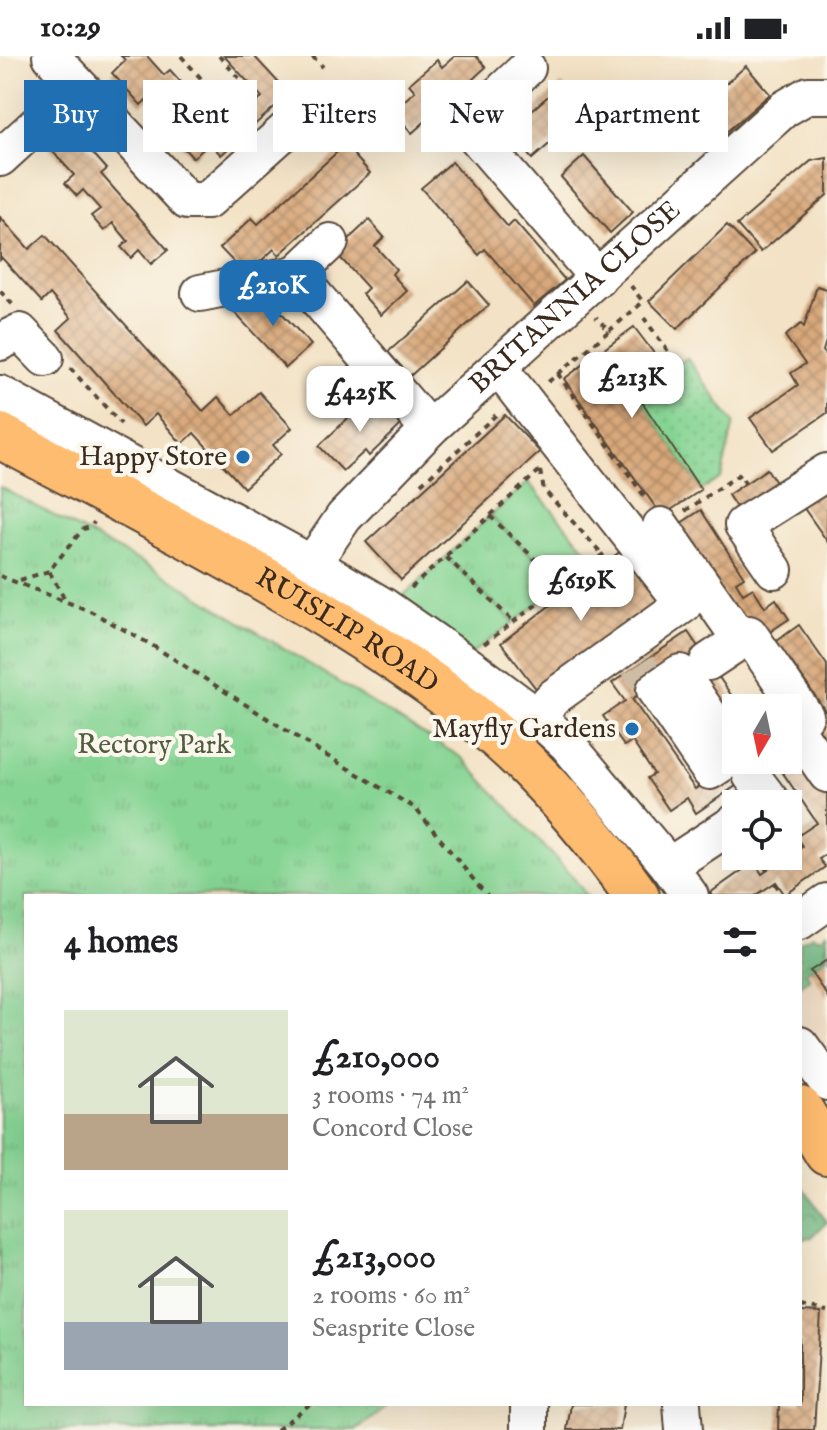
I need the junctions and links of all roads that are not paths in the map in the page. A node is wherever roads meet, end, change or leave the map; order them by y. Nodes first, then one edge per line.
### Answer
1 (51, 56) edge
2 (527, 68) dead end
3 (72, 80) edge
4 (827, 95) edge
5 (127, 138) edge
6 (273, 142) edge
7 (24, 149) edge
8 (7, 168) edge
9 (330, 242) dead end
10 (296, 274) junction
11 (596, 279) junction
12 (200, 293) dead end
13 (0, 342) edge
14 (45, 358) dead end
15 (498, 367) junction
16 (0, 394) edge
17 (429, 429) junction
18 (0, 436) edge
19 (827, 472) edge
20 (637, 532) junction
21 (312, 564) junction
22 (774, 570) dead end
23 (741, 640) junction
24 (708, 662) dead end
25 (642, 672) junction
26 (536, 716) junction
27 (722, 772) edge
28 (827, 774) edge
29 (722, 831) edge
30 (622, 841) junction
31 (669, 866) junction
32 (636, 894) edge
33 (689, 894) edge
34 (827, 902) edge
35 (802, 920) edge
36 (802, 1053) edge
37 (817, 1111) edge
38 (529, 1406) edge
39 (682, 1406) edge
40 (529, 1430) edge
41 (684, 1430) edge

1 - 3 street
2 - 11 street
4 - 11 street, BRITANNIA CLOSE
5 - 6 street
7 - 8 street
9 - 10 street
10 - 12 street
10 - 17 street
11 - 15 street, BRITANNIA CLOSE
13 - 14 street
15 - 17 street, BRITANNIA CLOSE
15 - 20 street
16 - 21 street
17 - 21 street, BRITANNIA CLOSE
18 - 30 main road, RUISLIP ROAD
19 - 22 street
20 - 23 street
20 - 25 street
21 - 26 street
23 - 24 street
23 - 28 street
25 - 26 street
25 - 27 street
26 - 30 street
29 - 31 street
30 - 31 street
30 - 32 main road, RUISLIP ROAD
31 - 33 street
34 - 35 street
36 - 37 street
38 - 40 street
39 - 41 street

